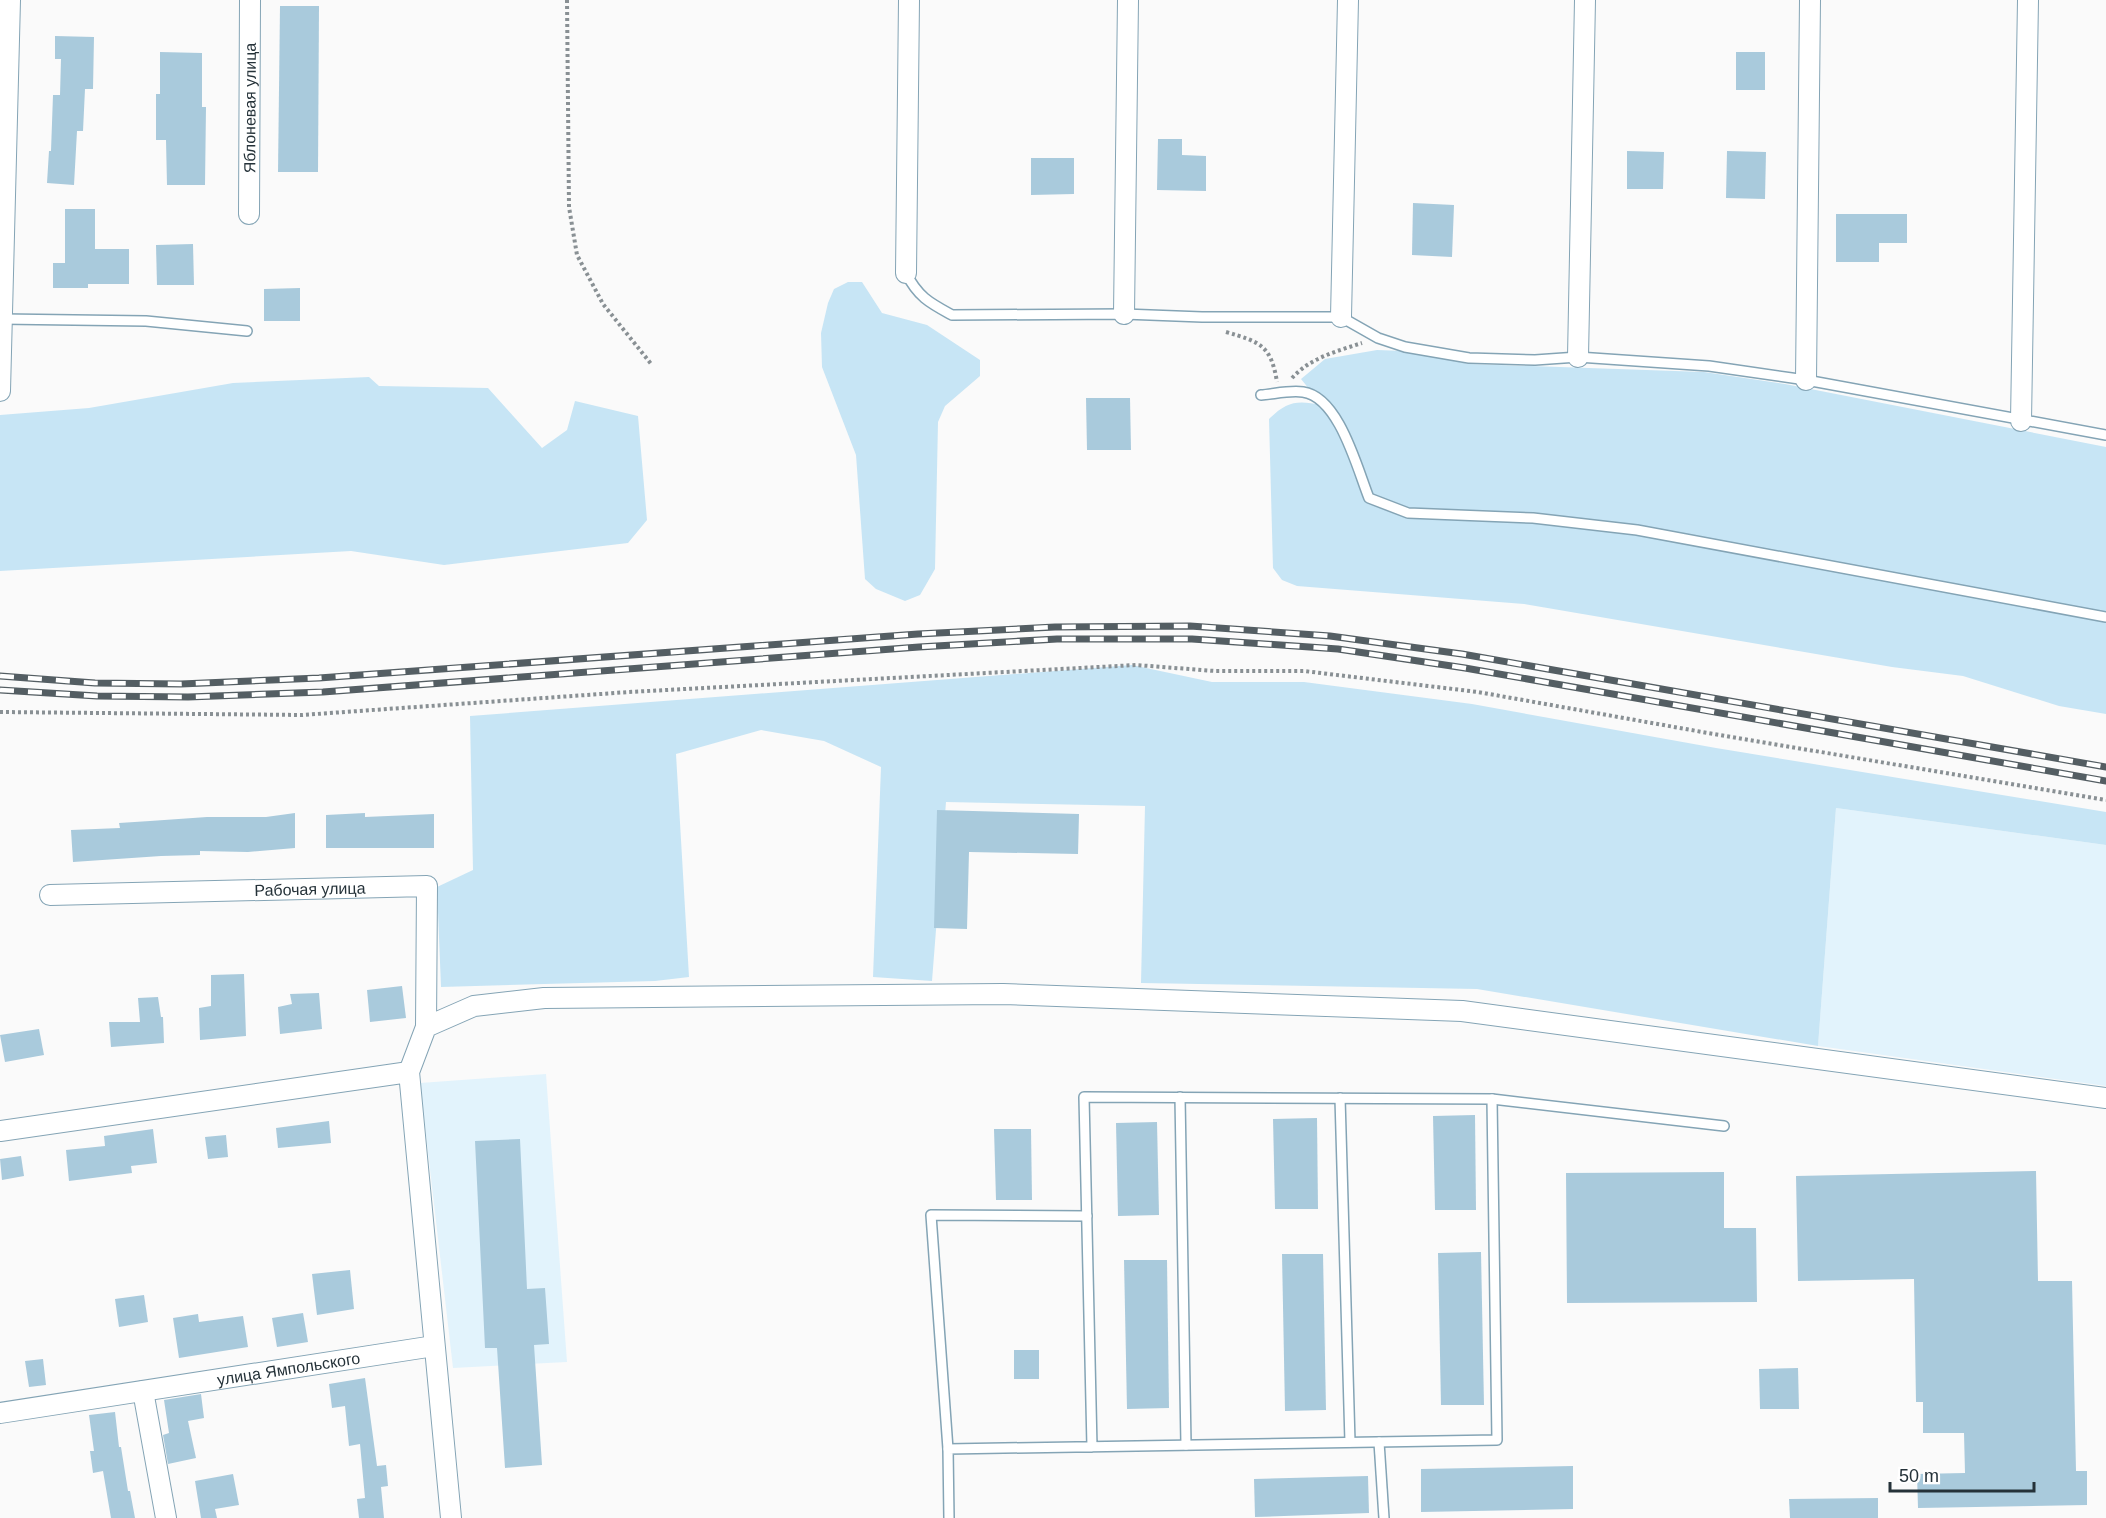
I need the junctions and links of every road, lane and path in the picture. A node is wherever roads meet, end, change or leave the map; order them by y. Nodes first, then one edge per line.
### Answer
1 (10, 0) edge
2 (250, 0) edge
3 (567, 0) edge
4 (909, 0) edge
5 (1128, 0) edge
6 (1348, 0) edge
7 (1585, 0) edge
8 (1810, 0) edge
9 (2028, 0) edge
10 (249, 214) dead end
11 (906, 273) joint
12 (1125, 314) junction
13 (1202, 317) junction
14 (1341, 317) junction
15 (2, 320) junction
16 (247, 331) dead end
17 (1378, 338) junction
18 (1578, 357) junction
19 (652, 365) dead end
20 (1806, 380) junction
21 (0, 391) edge
22 (1279, 393) junction
23 (1261, 395) dead end
24 (2020, 421) junction
25 (2106, 435) edge
26 (2106, 617) edge
27 (0, 712) edge
28 (2106, 800) edge
29 (50, 895) dead end
30 (426, 1027) junction
31 (409, 1072) junction
32 (1180, 1097) junction
33 (1340, 1098) junction
34 (2106, 1098) edge
35 (1492, 1099) junction
36 (1724, 1126) dead end
37 (0, 1131) edge
38 (1087, 1216) junction
39 (434, 1346) junction
40 (143, 1391) junction
41 (0, 1413) edge
42 (1350, 1442) junction
43 (1379, 1442) junction
44 (1186, 1445) junction
45 (1092, 1447) junction
46 (948, 1449) junction
47 (166, 1518) edge
48 (451, 1518) edge
49 (949, 1518) edge
50 (1384, 1518) edge

1 - 15 street
2 - 10 street, Яблоневая улица
3 - 19 path
4 - 11 street
5 - 12 street
6 - 14 street
7 - 18 street
8 - 20 street
9 - 24 street
11 - 12 lane
12 - 13 lane
13 - 14 lane
13 - 22 path
14 - 17 lane
15 - 16 lane
15 - 21 street
17 - 18 lane
17 - 22 path
18 - 20 lane
20 - 24 lane
22 - 23 lane
22 - 26 lane
24 - 25 lane
27 - 28 path
29 - 30 street, Рабочая улица
30 - 31 street
30 - 34 street
31 - 37 street
31 - 39 street
32 - 33 lane
32 - 38 lane
32 - 44 lane
33 - 35 lane
33 - 42 lane
35 - 36 lane
35 - 43 lane
38 - 45 lane
38 - 46 lane
39 - 40 street, улица Ямпольского
39 - 48 street
40 - 41 street, улица Ямпольского
40 - 47 street
42 - 43 lane
42 - 44 lane
43 - 50 lane
44 - 45 lane
45 - 46 lane
46 - 49 lane

